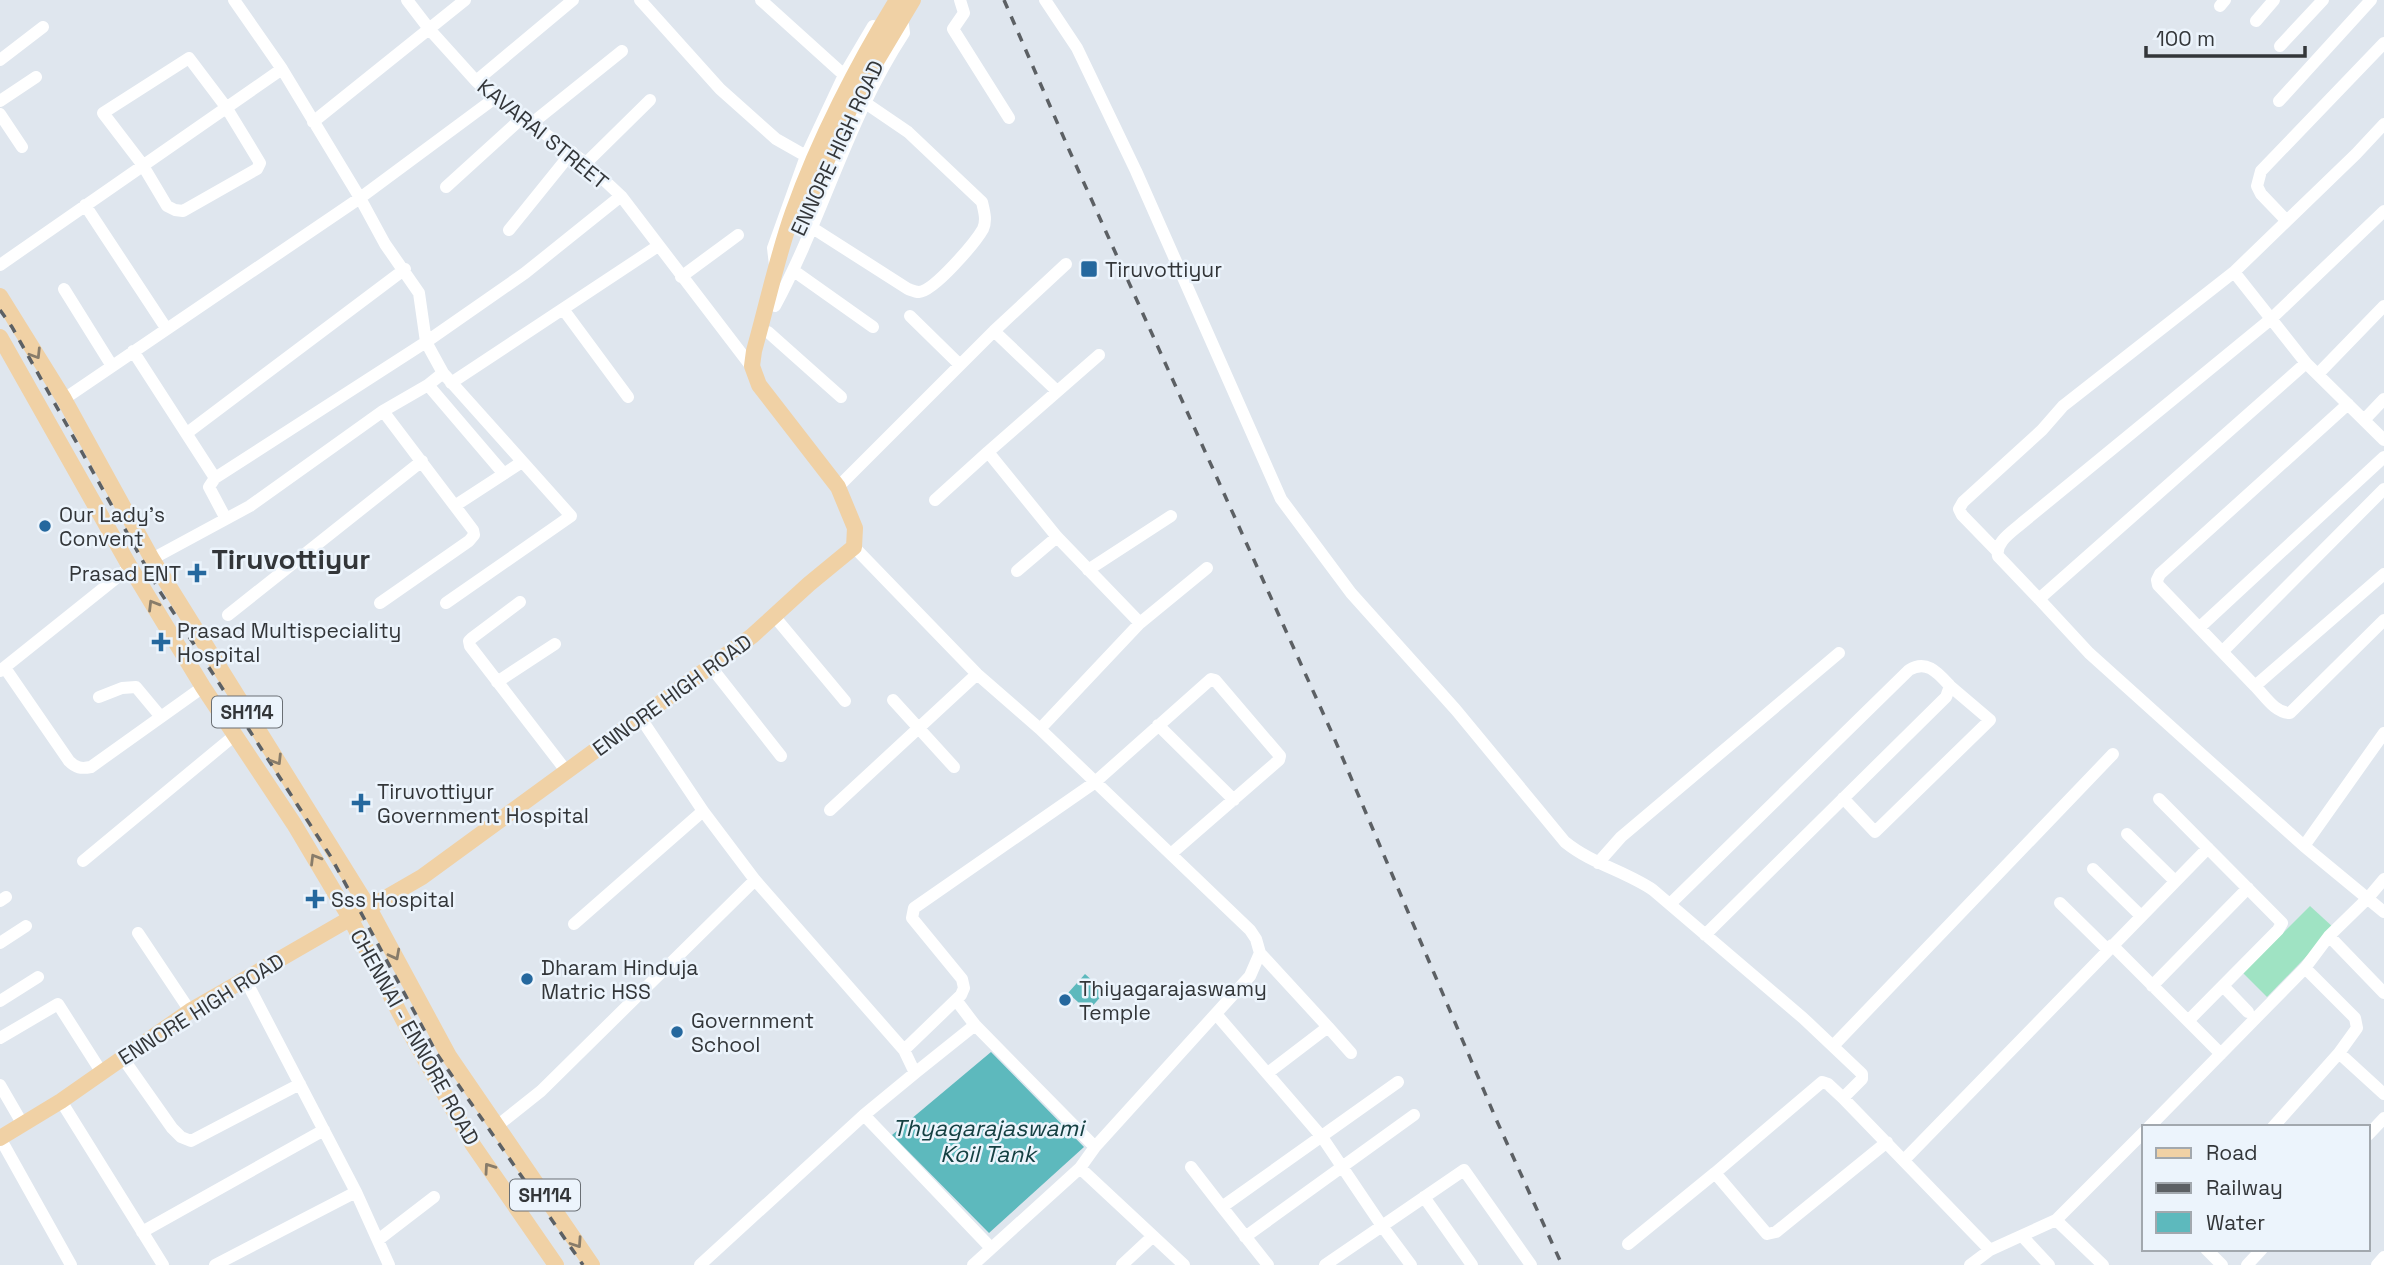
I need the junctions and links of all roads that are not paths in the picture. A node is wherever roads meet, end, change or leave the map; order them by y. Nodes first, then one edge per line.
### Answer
1 (234, 0) edge
2 (407, 0) edge
3 (465, 0) edge
4 (573, 0) edge
5 (657, 0) edge
6 (761, 0) edge
7 (897, 0) edge
8 (913, 0) edge
9 (960, 0) edge
10 (1045, 0) edge
11 (2274, 0) edge
12 (2323, 0) edge
13 (2371, 0) edge
14 (886, 5) edge
15 (644, 6) edge
16 (2256, 21) dead end
17 (43, 27) dead end
18 (430, 30) junction
19 (2384, 43) edge
20 (2280, 46) dead end
21 (622, 51) dead end
22 (0, 60) edge
23 (282, 69) junction
24 (844, 75) junction
25 (36, 77) dead end
26 (476, 81) junction
27 (495, 98) junction
28 (650, 100) dead end
29 (0, 101) edge
30 (2279, 101) dead end
31 (864, 102) junction
32 (226, 107) junction
33 (0, 114) edge
34 (1009, 118) dead end
35 (527, 121) junction
36 (313, 122) junction
37 (2384, 124) edge
38 (22, 147) dead end
39 (572, 152) junction
40 (806, 156) junction
41 (586, 163) junction
42 (142, 164) junction
43 (446, 187) dead end
44 (621, 196) junction
45 (360, 198) junction
46 (85, 205) junction
47 (2384, 211) edge
48 (802, 218) junction
49 (2286, 220) junction
50 (509, 230) dead end
51 (738, 235) dead end
52 (657, 246) junction
53 (1066, 264) dead end
54 (0, 265) edge
55 (777, 268) junction
56 (405, 269) junction
57 (794, 271) junction
58 (2234, 272) junction
59 (681, 277) junction
60 (64, 289) dead end
61 (2, 305) edge
62 (775, 306) junction
63 (2384, 306) edge
64 (563, 309) junction
65 (910, 316) dead end
66 (2271, 319) junction
67 (873, 327) dead end
68 (166, 328) junction
69 (994, 331) junction
70 (768, 332) junction
71 (0, 337) edge
72 (426, 342) junction
73 (133, 351) junction
74 (1099, 355) dead end
75 (2306, 363) junction
76 (960, 365) junction
77 (112, 366) junction
78 (2318, 374) junction
79 (757, 375) junction
80 (447, 378) junction
81 (428, 386) junction
82 (1057, 391) junction
83 (628, 397) dead end
84 (841, 397) dead end
85 (64, 399) junction
86 (2384, 399) edge
87 (2348, 404) junction
88 (383, 411) junction
89 (2364, 420) junction
90 (187, 433) junction
91 (2384, 440) edge
92 (988, 452) junction
93 (2384, 457) edge
94 (422, 461) junction
95 (522, 462) junction
96 (504, 474) junction
97 (215, 478) junction
98 (838, 487) junction
99 (2384, 489) edge
100 (935, 500) dead end
101 (456, 505) junction
102 (1171, 516) dead end
103 (226, 519) junction
104 (1057, 537) junction
105 (854, 547) junction
106 (1997, 551) junction
107 (152, 559) junction
108 (130, 567) junction
109 (1207, 568) dead end
110 (1088, 570) junction
111 (1017, 571) dead end
112 (2384, 574) edge
113 (2039, 599) junction
114 (520, 602) dead end
115 (380, 603) dead end
116 (446, 603) dead end
117 (228, 615) dead end
118 (774, 616) junction
119 (2384, 620) edge
120 (1140, 623) junction
121 (2200, 627) junction
122 (555, 644) dead end
123 (2223, 651) junction
124 (1839, 653) dead end
125 (711, 667) junction
126 (2, 669) edge
127 (977, 674) junction
128 (497, 682) junction
129 (1950, 686) junction
130 (2255, 686) junction
131 (203, 687) junction
132 (99, 697) dead end
133 (893, 700) dead end
134 (845, 701) dead end
135 (161, 717) junction
136 (640, 717) junction
137 (1158, 725) junction
138 (918, 729) junction
139 (1040, 729) junction
140 (2384, 733) edge
141 (234, 735) junction
142 (2113, 754) dead end
143 (781, 756) dead end
144 (954, 767) dead end
145 (567, 772) junction
146 (1094, 783) junction
147 (1843, 799) junction
148 (2159, 799) dead end
149 (1234, 800) junction
150 (830, 810) dead end
151 (703, 811) junction
152 (2127, 834) dead end
153 (2304, 846) junction
154 (2208, 849) junction
155 (1171, 853) junction
156 (83, 861) dead end
157 (1598, 863) junction
158 (2093, 869) dead end
159 (2384, 879) edge
160 (755, 880) junction
161 (2175, 881) junction
162 (2248, 888) junction
163 (2368, 898) junction
164 (2060, 903) dead end
165 (1670, 904) junction
166 (369, 908) junction
167 (2384, 912) edge
168 (2141, 916) junction
169 (350, 918) junction
170 (574, 924) dead end
171 (26, 926) dead end
172 (138, 933) dead end
173 (1705, 935) junction
174 (2329, 936) junction
175 (0, 943) edge
176 (2110, 947) junction
177 (1260, 953) junction
178 (2305, 968) junction
179 (38, 976) dead end
180 (245, 979) junction
181 (2152, 986) junction
182 (2223, 986) junction
183 (2384, 993) edge
184 (956, 1000) junction
185 (0, 1001) edge
186 (190, 1011) junction
187 (2248, 1012) dead end
188 (1216, 1014) junction
189 (2188, 1021) junction
190 (975, 1025) junction
191 (1328, 1027) junction
192 (0, 1038) edge
193 (1833, 1046) junction
194 (904, 1050) junction
195 (1351, 1053) dead end
196 (2339, 1054) junction
197 (2221, 1055) junction
198 (122, 1057) junction
199 (1269, 1072) junction
200 (102, 1073) junction
201 (915, 1073) junction
202 (1398, 1082) dead end
203 (300, 1084) junction
204 (0, 1085) edge
205 (2384, 1094) edge
206 (1843, 1098) junction
207 (61, 1101) junction
208 (864, 1115) junction
209 (1414, 1115) dead end
210 (2384, 1118) edge
211 (22, 1123) junction
212 (2152, 1125) edge
213 (2275, 1125) edge
214 (497, 1126) junction
215 (324, 1130) junction
216 (2370, 1133) edge
217 (2142, 1134) edge
218 (1322, 1137) junction
219 (0, 1138) edge
220 (1887, 1142) junction
221 (1095, 1147) junction
222 (1904, 1160) junction
223 (1191, 1167) dead end
224 (1080, 1168) junction
225 (1343, 1168) junction
226 (1715, 1173) junction
227 (356, 1192) junction
228 (434, 1197) dead end
229 (1424, 1197) junction
230 (1222, 1207) junction
231 (2056, 1220) junction
232 (1381, 1226) junction
233 (142, 1232) junction
234 (2022, 1236) junction
235 (1152, 1237) junction
236 (1245, 1237) junction
237 (378, 1240) junction
238 (1628, 1244) dead end
239 (991, 1248) junction
240 (1990, 1250) junction
241 (2208, 1251) edge
242 (2260, 1251) edge
243 (2384, 1257) edge
244 (71, 1265) edge
245 (163, 1265) edge
246 (215, 1265) edge
247 (388, 1265) edge
248 (556, 1265) edge
249 (593, 1265) edge
250 (701, 1265) edge
251 (973, 1265) edge
252 (1122, 1265) edge
253 (1184, 1265) edge
254 (1268, 1265) edge
255 (1325, 1265) edge
256 (1411, 1265) edge
257 (1472, 1265) edge
258 (1531, 1265) edge
259 (1970, 1265) edge
260 (2049, 1265) edge
261 (2103, 1265) edge
262 (2222, 1265) edge
263 (2247, 1265) edge
264 (2377, 1265) edge

1 - 23 street
2 - 18 street, KAVARAI STREET
3 - 18 street
4 - 26 street
5 - 15 street
6 - 24 street
7 - 48 main road, ENNORE HIGH ROAD
8 - 48 main road, ENNORE HIGH ROAD
9 - 34 street
10 - 157 street
11 - 16 street
12 - 20 street
13 - 30 street
14 - 24 street
14 - 31 street
15 - 40 street
17 - 22 street
18 - 26 street, KAVARAI STREET
18 - 36 street
19 - 49 street
21 - 35 street
23 - 32 street
23 - 36 street
24 - 40 street
25 - 29 street
26 - 27 street, KAVARAI STREET
27 - 35 street, KAVARAI STREET
27 - 45 street
28 - 41 street
31 - 48 street
31 - 48 street
32 - 42 street
32 - 42 street
32 - 42 street
33 - 38 street
35 - 39 street, KAVARAI STREET
35 - 43 street
36 - 45 street
37 - 49 street
39 - 41 street, KAVARAI STREET
39 - 50 street
40 - 55 street
41 - 44 street, KAVARAI STREET
42 - 46 street
44 - 52 street, KAVARAI STREET
44 - 72 street
45 - 56 street
45 - 68 street
46 - 54 street
46 - 68 street
47 - 66 street
48 - 55 main road, ENNORE HIGH ROAD
48 - 57 street
48 - 62 main road, ENNORE HIGH ROAD
49 - 58 street
51 - 59 street
52 - 59 street, KAVARAI STREET
52 - 64 street
53 - 69 street
55 - 79 main road, ENNORE HIGH ROAD
56 - 72 street
56 - 90 street
57 - 62 street
57 - 67 street
58 - 66 street
58 - 106 street
59 - 79 street, KAVARAI STREET
60 - 77 street
61 -> 85 main road, CHENNAI - ENNORE ROAD / SH114
62 - 70 main road, ENNORE HIGH ROAD
63 - 78 street
64 - 80 street
64 - 83 street
65 - 76 street
66 - 75 street
66 - 106 street
68 - 73 street
69 - 76 street
69 - 82 street
70 - 79 main road, ENNORE HIGH ROAD
70 - 84 street
71 - 108 main road, CHENNAI - ENNORE ROAD / SH114
72 - 80 street
72 - 97 street
73 - 77 street
73 - 90 street
74 - 82 street
75 - 78 street
75 - 113 street
76 - 98 street
77 - 85 street
78 - 87 street
79 - 98 main road
80 - 81 street
80 - 95 street
81 - 88 street
81 - 96 street
82 - 92 street
85 - 107 main road, CHENNAI - ENNORE ROAD / SH114
86 - 89 street
87 - 89 street
87 - 121 street
88 - 94 street
88 - 103 street
89 - 91 street
90 - 97 street
92 - 100 street
92 - 104 street
93 - 121 street
94 - 101 street
94 - 117 street
95 - 96 street
95 - 116 street
96 - 101 street
97 - 103 street
98 - 105 main road
99 - 123 street
101 - 115 street
102 - 110 street
103 - 107 street
104 - 110 street
104 - 111 street
105 - 118 main road, ENNORE HIGH ROAD
105 - 127 street
106 - 113 street
107 -> 166 main road, CHENNAI - ENNORE ROAD / SH114
108 - 126 street
131 -> 108 main road, CHENNAI - ENNORE ROAD / SH114
109 - 120 street
110 - 120 street
112 - 130 street
113 - 153 street
114 - 128 street
118 - 125 main road, ENNORE HIGH ROAD
118 - 134 street
119 - 130 street
120 - 139 street
121 - 123 street
122 - 128 street
123 - 130 street
124 - 157 street
125 - 136 main road, ENNORE HIGH ROAD
125 - 143 street
126 - 135 street
127 - 138 street
127 - 139 street
128 - 145 street
129 - 147 street
129 - 147 street
129 - 165 street
131 - 135 street
131 - 141 main road, CHENNAI - ENNORE ROAD / SH114
132 - 135 street
133 - 138 street
136 - 145 main road, ENNORE HIGH ROAD
136 - 151 street
137 - 146 street
137 - 149 street
137 - 149 street
138 - 144 street
138 - 150 street
139 - 146 street
140 - 153 street
141 - 156 street
169 -> 141 main road, CHENNAI - ENNORE ROAD / SH114
142 - 193 street
145 - 166 main road, ENNORE HIGH ROAD
146 - 155 street
146 - 184 street
147 - 173 street
148 - 154 street
149 - 155 street
151 - 160 street
151 - 170 street
152 - 161 street
153 - 163 street
154 - 161 street
154 - 162 street
155 - 177 street
157 - 165 street
158 - 168 street
159 - 163 street
160 - 194 street
160 - 214 street
161 - 168 street
162 - 181 street
162 - 182 street
163 - 167 street
163 - 174 street
164 - 176 street
165 - 173 street
166 - 169 main road, ENNORE HIGH ROAD
166 -> 214 main road, CHENNAI - ENNORE ROAD / SH114
168 - 176 street
169 - 180 main road, ENNORE HIGH ROAD
248 -> 169 main road, CHENNAI - ENNORE ROAD / SH114
171 - 175 street
172 - 186 street
173 - 193 street
174 - 178 street
174 - 183 street
176 - 181 street
176 - 222 street
177 - 188 street
177 - 191 street
178 - 196 street
178 - 197 street
179 - 185 street
180 - 186 main road, ENNORE HIGH ROAD
180 - 203 street
181 - 189 street
182 - 187 street
182 - 189 street
184 - 190 street
184 - 194 street
186 - 198 main road, ENNORE HIGH ROAD
188 - 199 street
188 - 221 street
189 - 197 street
190 - 201 street
190 - 221 street
191 - 195 street
191 - 199 street
192 - 200 street
193 - 206 street
194 - 201 street
196 - 205 street
196 - 213 street
197 - 212 street
198 - 200 main road, ENNORE HIGH ROAD
198 - 203 street
199 - 218 street
200 - 207 main road, ENNORE HIGH ROAD
201 - 208 street
202 - 218 street
203 - 215 street
204 - 211 street
206 - 220 street
206 - 226 street
207 - 211 main road, ENNORE HIGH ROAD
207 - 233 street
208 - 239 street
208 - 250 street
209 - 225 street
210 - 216 street
211 - 219 main road, ENNORE HIGH ROAD
214 -> 249 main road, CHENNAI - ENNORE ROAD / SH114
215 - 227 street
215 - 233 street
217 - 231 street
218 - 225 street
218 - 230 street
219 - 244 street
220 - 222 street
220 - 226 street
221 - 224 street
222 - 240 street
223 - 230 street
224 - 235 street
224 - 239 street
225 - 232 street
225 - 236 street
226 - 238 street
227 - 237 street
227 - 246 street
228 - 237 street
229 - 232 street
229 - 257 street
229 - 258 street
230 - 236 street
231 - 234 street
231 - 261 street
232 - 255 street
232 - 256 street
233 - 245 street
234 - 240 street
234 - 260 street
235 - 252 street
235 - 253 street
236 - 254 street
237 - 247 street
239 - 251 street
240 - 259 street
241 - 262 street
242 - 263 street
243 - 264 street

